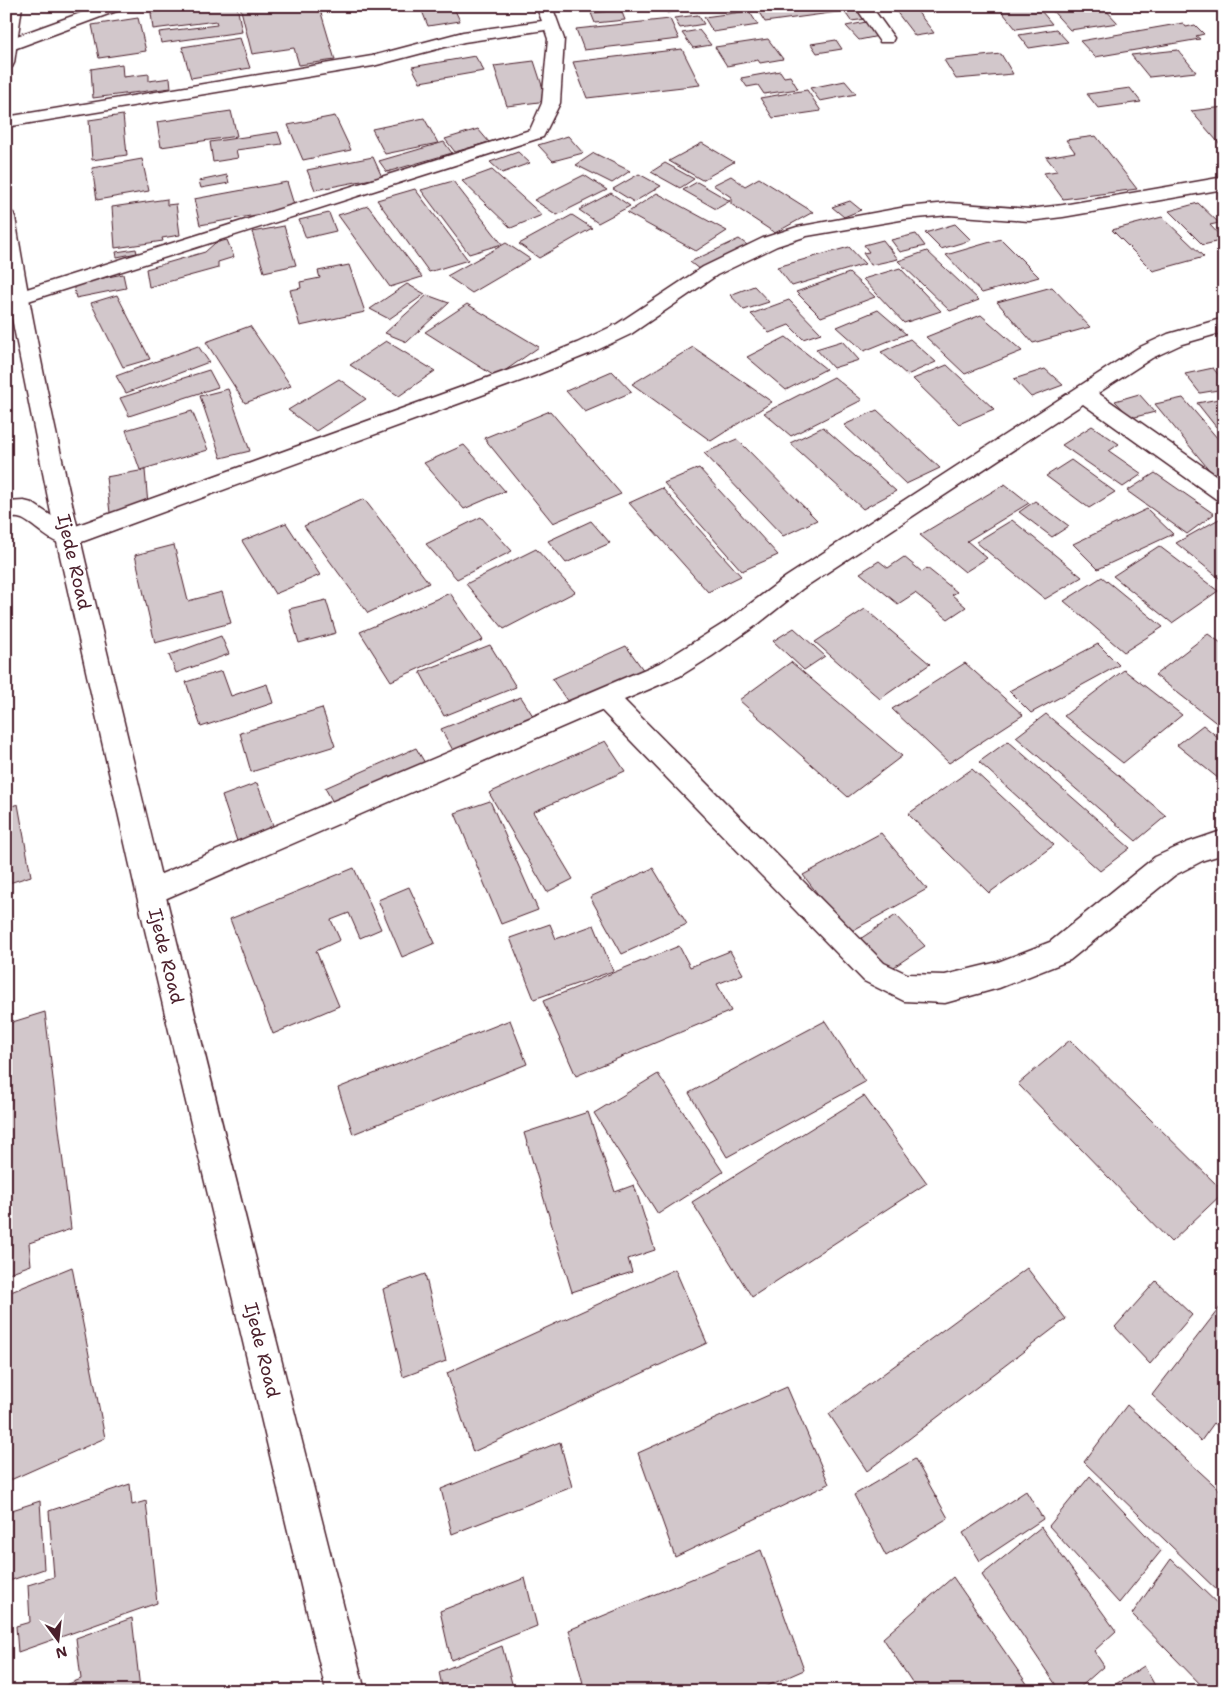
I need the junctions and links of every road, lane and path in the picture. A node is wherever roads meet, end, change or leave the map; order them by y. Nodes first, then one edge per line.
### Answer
1 (14, 6) edge
2 (116, 6) edge
3 (544, 6) edge
4 (863, 6) edge
5 (552, 24) junction
6 (886, 38) dead end
7 (8, 45) junction
8 (6, 63) edge
9 (6, 122) edge
10 (1224, 183) edge
11 (6, 217) edge
12 (18, 298) junction
13 (1224, 325) edge
14 (1083, 393) junction
15 (1224, 493) edge
16 (6, 510) edge
17 (68, 538) junction
18 (605, 697) junction
19 (1224, 842) edge
20 (150, 892) junction
21 (346, 1691) edge

1 - 7 street
2 - 7 street
3 - 5 street
4 - 6 street
5 - 9 street
5 - 12 street
7 - 8 street
10 - 17 street
11 - 12 street, Ijede Road
12 - 17 street, Ijede Road
13 - 14 street
14 - 15 street
14 - 18 street
16 - 17 street
17 - 20 street, Ijede Road
18 - 19 street
18 - 20 street
20 - 21 street, Ijede Road

